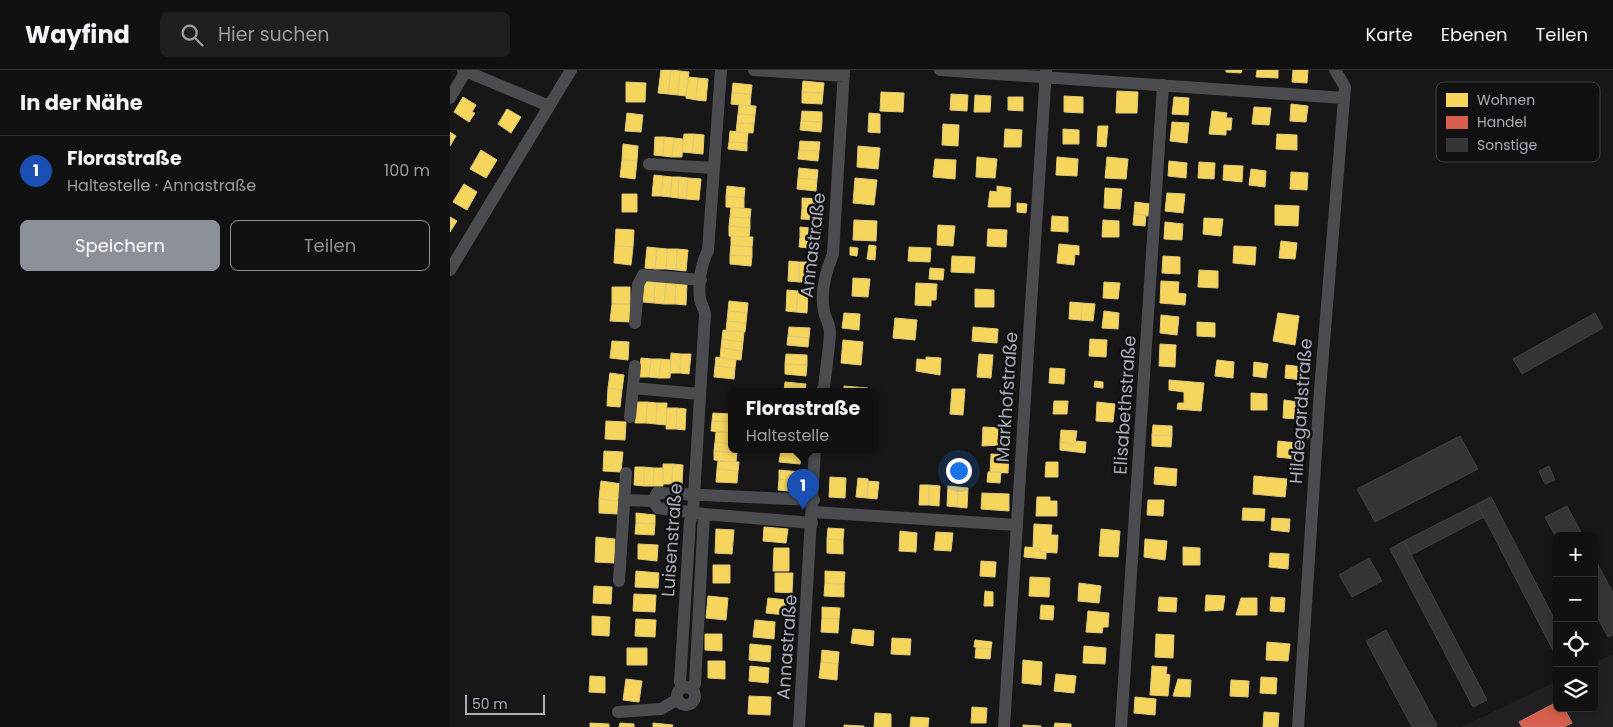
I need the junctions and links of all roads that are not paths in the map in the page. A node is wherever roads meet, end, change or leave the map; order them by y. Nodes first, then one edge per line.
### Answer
1 (571, 70) edge
2 (721, 70) edge
3 (754, 70) edge
4 (940, 70) edge
5 (1335, 70) edge
6 (464, 71) edge
7 (844, 73) edge
8 (1046, 73) edge
9 (1163, 85) junction
10 (450, 98) edge
11 (1344, 98) junction
12 (549, 106) junction
13 (649, 164) dead end
14 (714, 168) junction
15 (450, 270) edge
16 (701, 280) junction
17 (635, 323) dead end
18 (635, 366) dead end
19 (633, 388) junction
20 (824, 388) edge
21 (699, 394) junction
22 (630, 416) dead end
23 (815, 453) edge
24 (626, 473) dead end
25 (694, 494) junction
26 (624, 500) junction
27 (653, 501) junction
28 (813, 512) junction
29 (698, 514) junction
30 (1016, 525) junction
31 (619, 581) dead end
32 (618, 712) dead end
33 (799, 727) edge
34 (1004, 727) edge
35 (1121, 727) edge
36 (1298, 727) edge

1 - 12 street
2 - 14 street, Luisenstraße
3 - 7 street
4 - 8 street
5 - 11 street, Hildegardstraße
6 - 10 street
6 - 12 street
7 - 20 street, Annastraße
8 - 9 street
8 - 30 street, Markhofstraße
9 - 11 street
9 - 35 street, Elisabethstraße
11 - 36 street, Hildegardstraße
12 - 15 street
13 - 14 street
14 - 16 street, Luisenstraße
16 - 17 street
16 - 21 street, Luisenstraße
18 - 19 street
19 - 21 street
19 - 22 street
21 - 25 street, Luisenstraße
23 - 28 street, Annastraße
24 - 26 street
25 - 27 street
25 - 28 street
25 - 29 street, Luisenstraße
26 - 27 street
26 - 31 street
27 - 29 street
28 - 29 street
28 - 30 street
28 - 33 street, Annastraße
29 - 32 street, Luisenstraße
30 - 34 street, Markhofstraße

